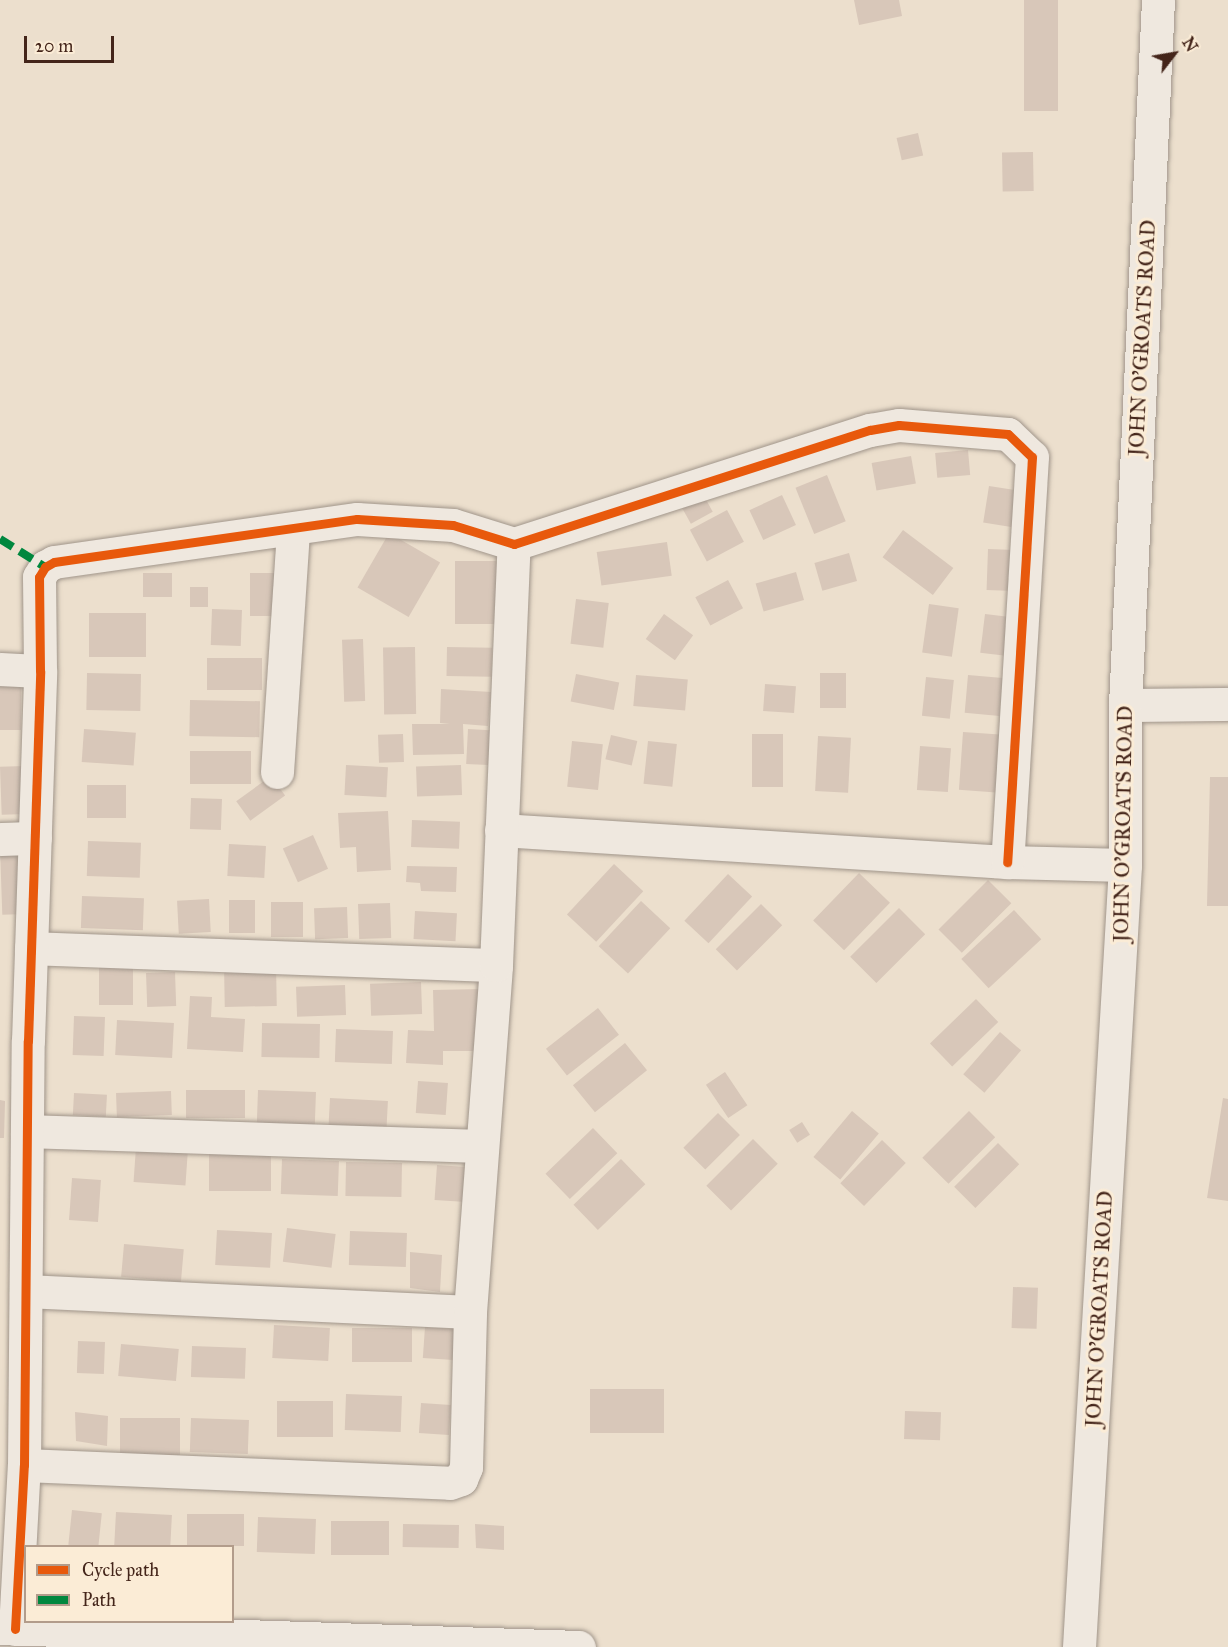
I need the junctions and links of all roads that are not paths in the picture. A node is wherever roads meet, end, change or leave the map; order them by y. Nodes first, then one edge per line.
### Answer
1 (1158, 0) edge
2 (293, 530) junction
3 (514, 544) junction
4 (0, 669) edge
5 (40, 671) junction
6 (1228, 704) edge
7 (1125, 705) junction
8 (277, 772) dead end
9 (501, 830) junction
10 (35, 838) junction
11 (0, 839) edge
12 (1007, 862) junction
13 (1125, 865) junction
14 (31, 948) junction
15 (496, 965) junction
16 (14, 1040) edge
17 (27, 1131) junction
18 (480, 1146) junction
19 (26, 1291) junction
20 (470, 1312) junction
21 (24, 1465) junction
22 (8, 1628) edge
23 (579, 1647) edge
24 (1079, 1647) edge

1 - 7 street, JOHN O'GROATS ROAD
2 - 3 street
2 - 5 street
2 - 8 street
3 - 9 street
3 - 12 street
4 - 5 street
5 - 10 street
6 - 7 street
7 - 13 street, JOHN O'GROATS ROAD
9 - 12 street
9 - 15 street
10 - 11 street
10 - 14 street
12 - 13 street
13 - 24 street, JOHN O'GROATS ROAD
14 - 15 street
14 - 16 street
15 - 18 street
16 - 17 street
17 - 18 street
17 - 19 street
18 - 20 street
19 - 20 street
19 - 21 street
20 - 21 street
21 - 22 street
22 - 23 street

